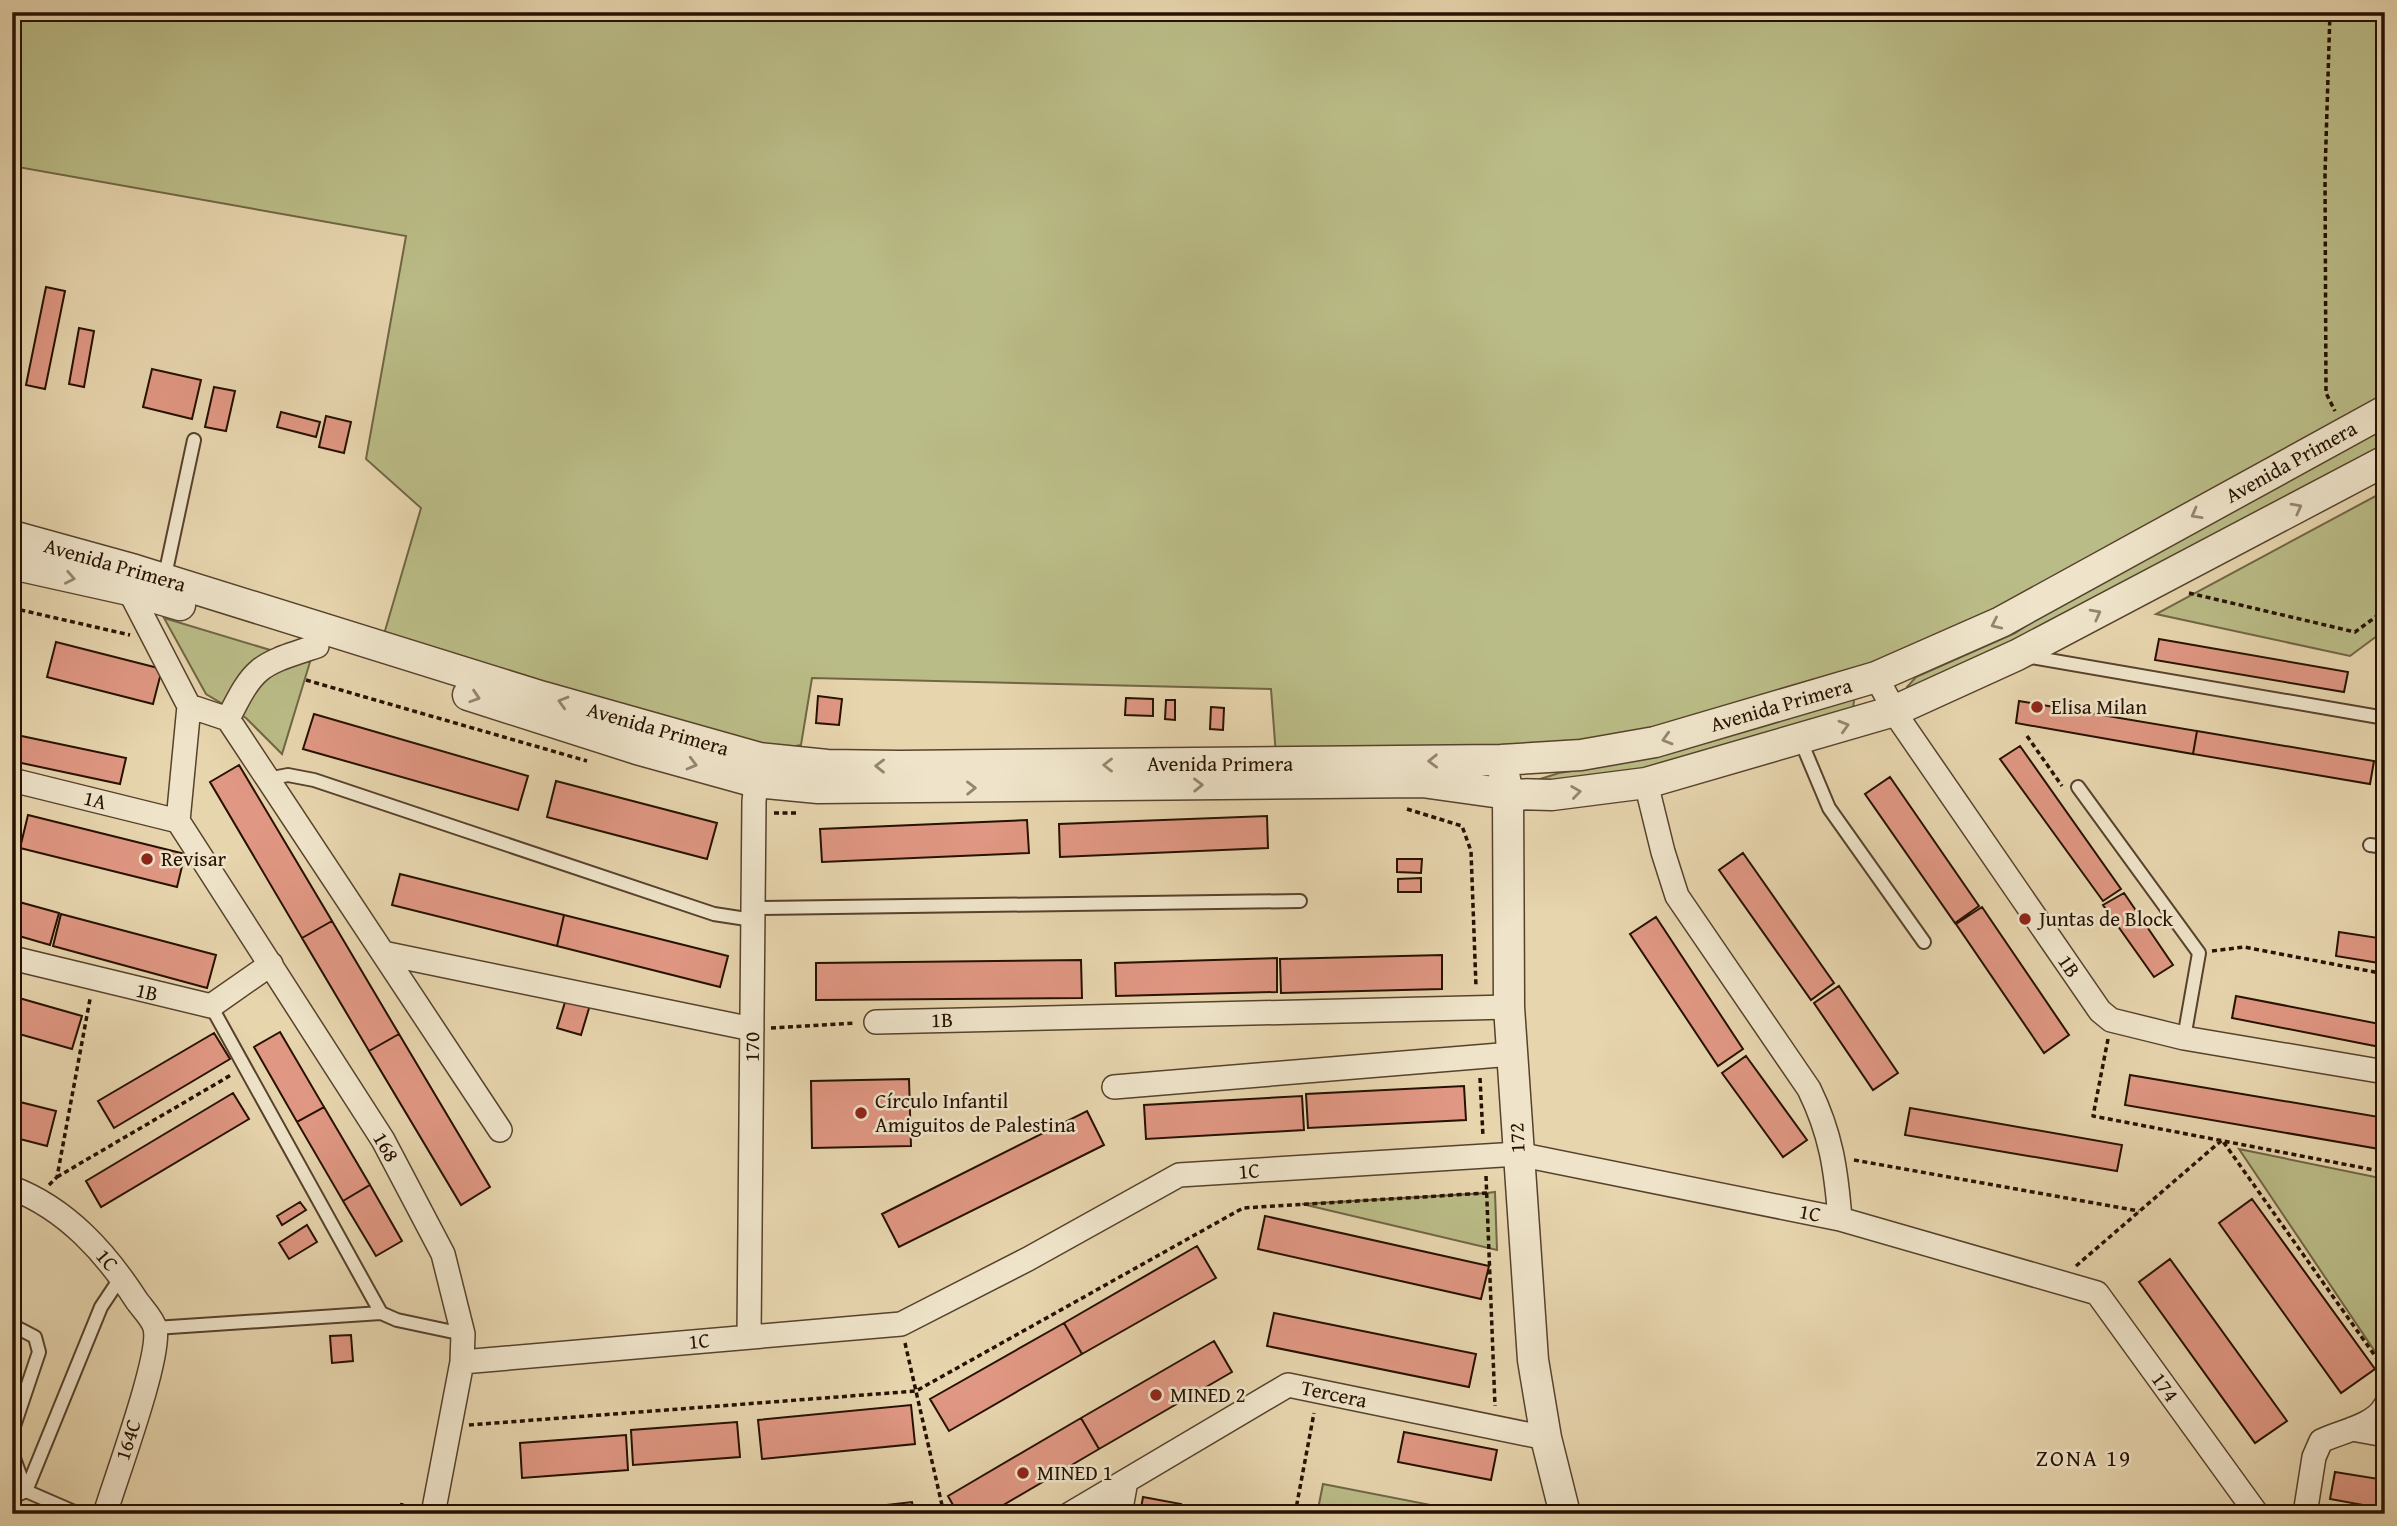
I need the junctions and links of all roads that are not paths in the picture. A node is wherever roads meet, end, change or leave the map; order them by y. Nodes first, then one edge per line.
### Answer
1 (2385, 411) edge
2 (194, 440) dead end
3 (2385, 461) edge
4 (12, 536) edge
5 (12, 564) edge
6 (132, 580) junction
7 (162, 589) junction
8 (317, 646) junction
9 (2017, 655) junction
10 (1876, 677) junction
11 (190, 706) junction
12 (1894, 711) junction
13 (2385, 718) edge
14 (228, 719) junction
15 (1800, 738) junction
16 (1501, 760) junction
17 (757, 770) junction
18 (12, 779) edge
19 (267, 779) junction
20 (1646, 783) junction
21 (2078, 787) dead end
22 (1508, 794) junction
23 (178, 821) junction
24 (2370, 845) dead end
25 (2385, 847) edge
26 (1300, 901) dead end
27 (753, 914) junction
28 (1924, 942) dead end
29 (383, 953) junction
30 (12, 958) edge
31 (271, 964) junction
32 (211, 1006) junction
33 (1509, 1007) junction
34 (876, 1022) road end
35 (752, 1029) junction
36 (2184, 1038) junction
37 (1512, 1054) junction
38 (2385, 1072) edge
39 (1114, 1087) dead end
40 (500, 1130) dead end
41 (1518, 1154) junction
42 (12, 1188) edge
43 (1840, 1219) junction
44 (121, 1276) junction
45 (2060, 1280) joint
46 (381, 1313) junction
47 (12, 1325) edge
48 (155, 1328) junction
49 (463, 1334) junction
50 (749, 1336) junction
51 (462, 1362) junction
52 (2385, 1406) edge
53 (2352, 1429) junction
54 (12, 1432) edge
55 (2385, 1435) edge
56 (1546, 1438) junction
57 (12, 1453) edge
58 (1126, 1481) junction
59 (26, 1491) junction
60 (12, 1504) edge
61 (79, 1514) edge
62 (105, 1514) edge
63 (433, 1514) edge
64 (1070, 1514) edge
65 (1120, 1514) edge
66 (1565, 1514) edge
67 (2257, 1514) edge
68 (2305, 1514) edge

1 -> 10 street, Avenida Primera
2 - 7 lane
9 -> 3 street, Avenida Primera
4 - 6 street, Avenida Primera
5 -> 6 street, Avenida Primera
6 - 7 street, Avenida Primera
6 - 11 street
7 - 8 street, Avenida Primera
17 -> 7 street, Avenida Primera
8 - 14 street
8 -> 17 street, Avenida Primera
9 - 12 street, Avenida Primera
9 - 13 lane
10 - 12 street, 1B
10 -> 16 street, Avenida Primera
11 - 14 street
11 - 23 street
15 -> 12 street, Avenida Primera
12 - 36 street, 1B
14 - 19 street
15 - 20 street, Avenida Primera
15 - 28 lane
16 -> 17 street, Avenida Primera
16 - 22 street, 172
17 -> 22 street, Avenida Primera
17 - 27 street, 170
18 - 23 street, 1A
19 - 27 lane
19 - 29 street
22 -> 20 street, Avenida Primera
20 - 43 street
21 - 36 lane
22 - 33 street, 172
23 - 31 street, 168
24 - 25 lane
26 - 27 lane
27 - 35 street, 170
29 - 35 street
29 - 40 street
30 - 32 street, 1B
31 - 32 street
31 - 49 street, 168
32 - 46 lane
33 - 34 street, 1B
33 - 37 street, 172
35 - 50 street, 170
36 - 38 street
37 - 39 street
37 - 41 street, 172
41 - 43 street, 1C
41 - 50 street, 1C
41 - 56 street, 172
42 - 44 street, 1C
43 - 45 street, 1C
44 - 48 street, 1C
44 - 59 lane
45 - 67 street, 174
46 - 48 lane
46 - 49 lane
47 - 54 lane
48 - 62 street, 164C
49 - 51 street, 168
50 - 51 street, 1C
51 - 63 street, 168
52 - 53 street
53 - 55 street
53 - 68 street
56 - 58 street, Tercera
56 - 66 street, 172
57 - 59 lane
58 - 64 street, Tercera
58 - 65 street
59 - 60 lane
59 - 61 lane

